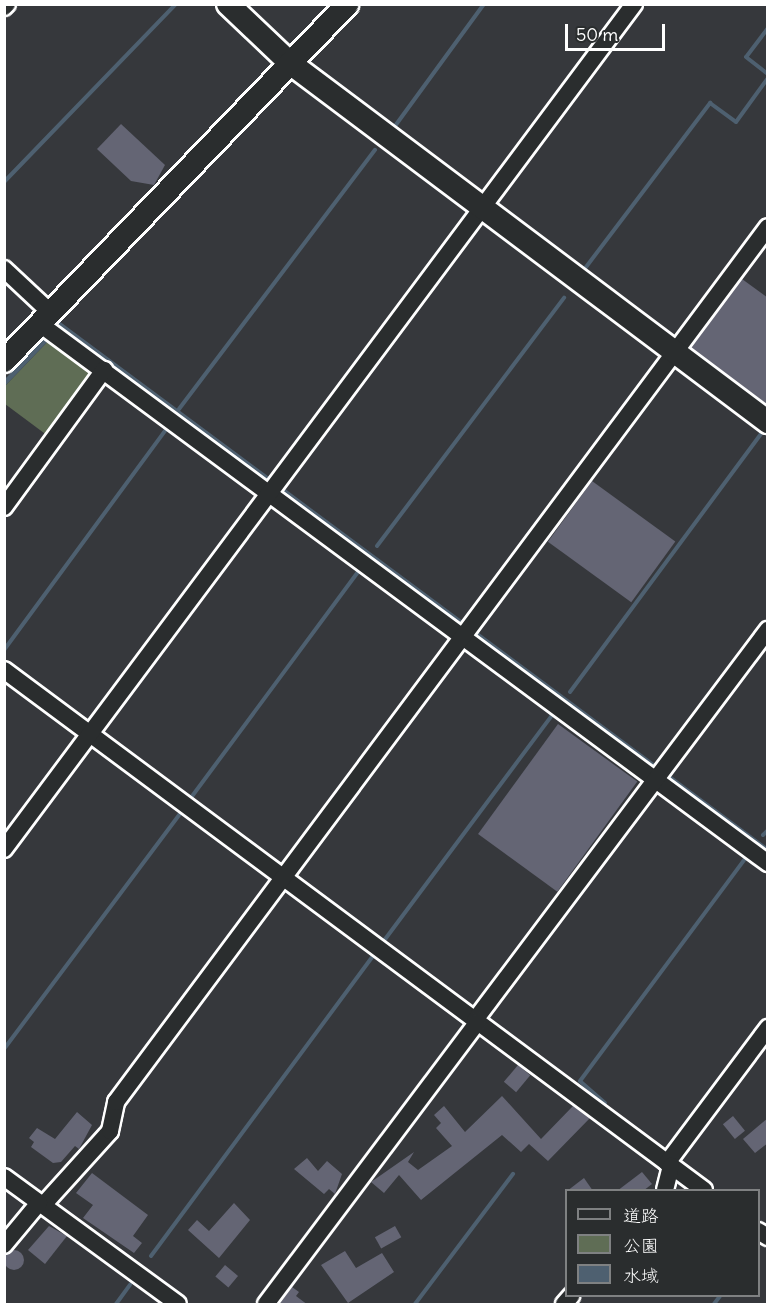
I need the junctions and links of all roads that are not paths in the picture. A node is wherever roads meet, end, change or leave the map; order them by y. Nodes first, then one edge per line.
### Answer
1 (228, 4) edge
2 (347, 4) edge
3 (634, 4) edge
4 (290, 63) junction
5 (483, 207) junction
6 (768, 227) edge
7 (4, 269) edge
8 (45, 319) junction
9 (673, 352) junction
10 (4, 361) edge
11 (104, 370) junction
12 (768, 422) edge
13 (273, 487) junction
14 (4, 507) edge
15 (466, 630) junction
16 (768, 630) edge
17 (4, 670) edge
18 (90, 734) junction
19 (660, 775) junction
20 (4, 849) edge
21 (768, 862) edge
22 (282, 878) junction
23 (476, 1021) junction
24 (768, 1028) edge
25 (669, 1164) junction
26 (4, 1177) edge
27 (665, 1189) edge
28 (701, 1189) edge
29 (42, 1203) junction
30 (4, 1245) edge
31 (178, 1305) edge
32 (266, 1305) edge

1 - 4 street
2 - 4 street
3 - 5 street
4 - 5 street
4 - 8 street
5 - 9 street
5 - 13 street
6 - 9 street
7 - 8 street
8 - 10 street
8 - 11 street
9 - 12 street
9 - 15 street
11 - 13 street
11 - 14 street
13 - 15 street
13 - 18 street
15 - 19 street
15 - 22 street
16 - 19 street
17 - 18 street
18 - 20 street
18 - 22 street
19 - 21 street
19 - 23 street
22 - 23 street
22 - 29 street
23 - 25 street
23 - 32 street
24 - 25 street
25 - 27 street
25 - 28 street
26 - 29 street
29 - 30 street
29 - 31 street

